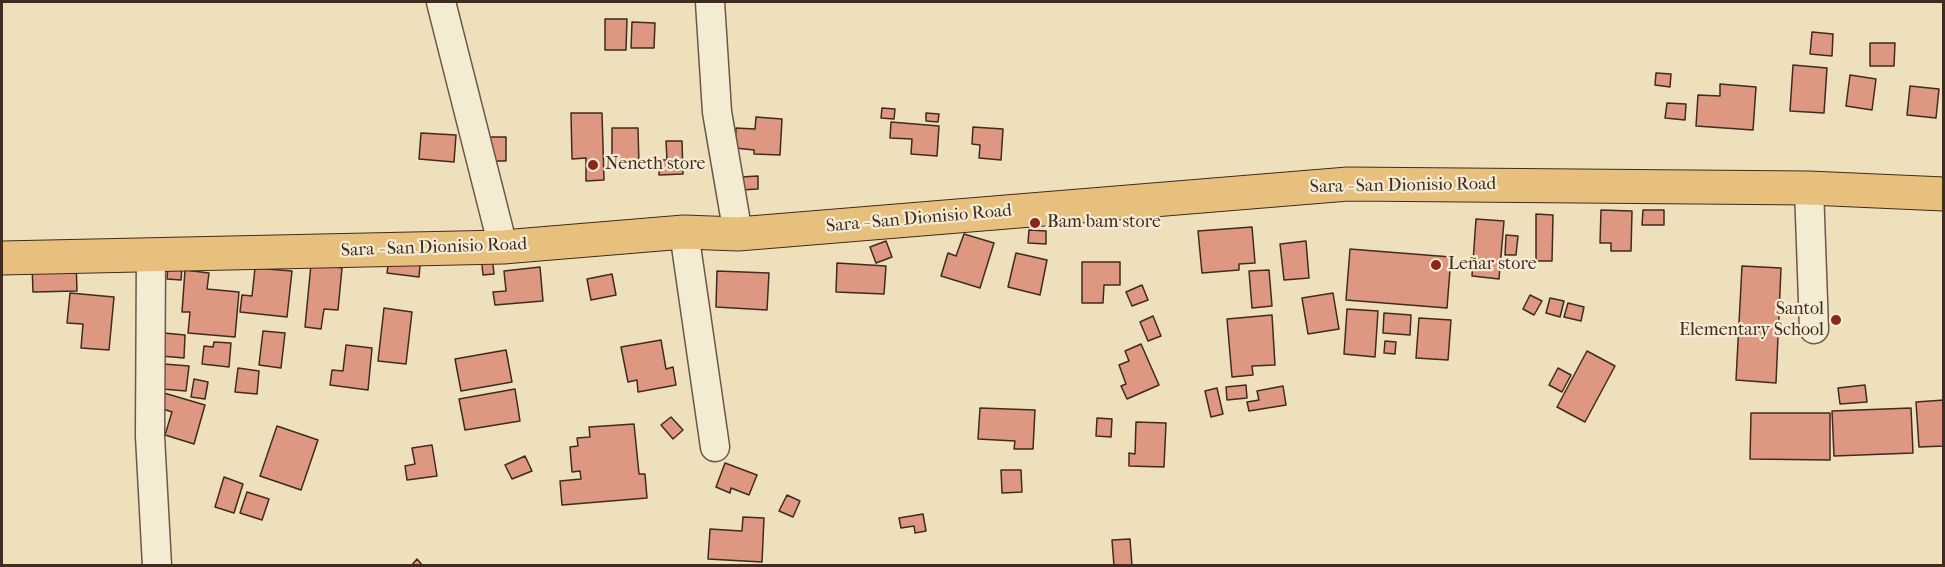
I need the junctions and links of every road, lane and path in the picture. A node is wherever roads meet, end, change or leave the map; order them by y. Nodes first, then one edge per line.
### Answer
1 (441, 2) edge
2 (710, 2) edge
3 (1809, 188) junction
4 (1944, 194) edge
5 (684, 231) junction
6 (738, 234) junction
7 (503, 247) junction
8 (151, 255) junction
9 (2, 258) edge
10 (1814, 329) dead end
11 (715, 447) dead end
12 (157, 566) edge

1 - 7 street
2 - 6 street
3 - 4 main road, Sara - San Dionisio Road
3 - 6 main road, Sara - San Dionisio Road
3 - 10 street
5 - 6 main road, Sara - San Dionisio Road
5 - 7 main road, Sara - San Dionisio Road
5 - 11 street
7 - 8 main road, Sara - San Dionisio Road
8 - 9 main road, Sara - San Dionisio Road
8 - 12 street

